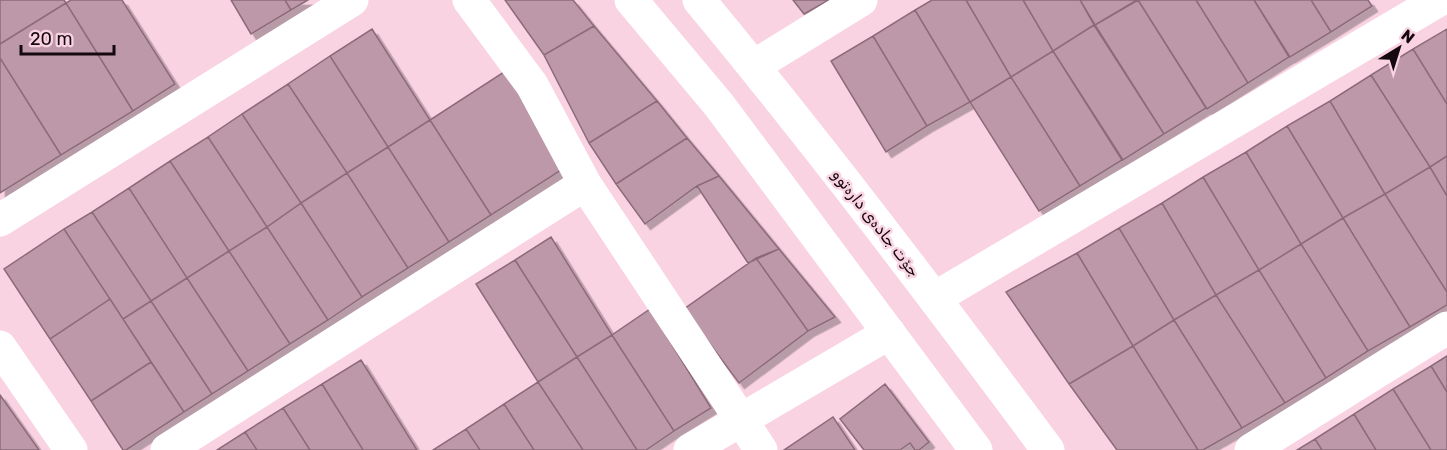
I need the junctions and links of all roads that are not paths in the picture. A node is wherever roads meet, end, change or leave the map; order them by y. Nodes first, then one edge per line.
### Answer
1 (352, 0) edge
2 (469, 0) edge
3 (631, 0) edge
4 (699, 0) edge
5 (861, 0) edge
6 (1439, 0) edge
7 (754, 66) junction
8 (585, 184) junction
9 (0, 220) edge
10 (935, 298) junction
11 (1447, 328) edge
12 (889, 333) junction
13 (0, 347) edge
14 (741, 419) junction
15 (71, 450) edge
16 (168, 450) edge
17 (690, 450) edge
18 (761, 450) edge
19 (976, 450) edge
20 (1048, 450) edge
21 (1251, 450) edge

1 - 9 street
2 - 8 street
3 - 12 street
4 - 7 street, جۆت جادەی دارەتوو
5 - 7 street
6 - 10 street
7 - 10 street, جۆت جادەی دارەتوو
8 - 14 street
8 - 16 street
10 - 20 street, جۆت جادەی دارەتوو
11 - 21 street
12 - 14 street
12 - 19 street
13 - 15 street
14 - 17 street
14 - 18 street

